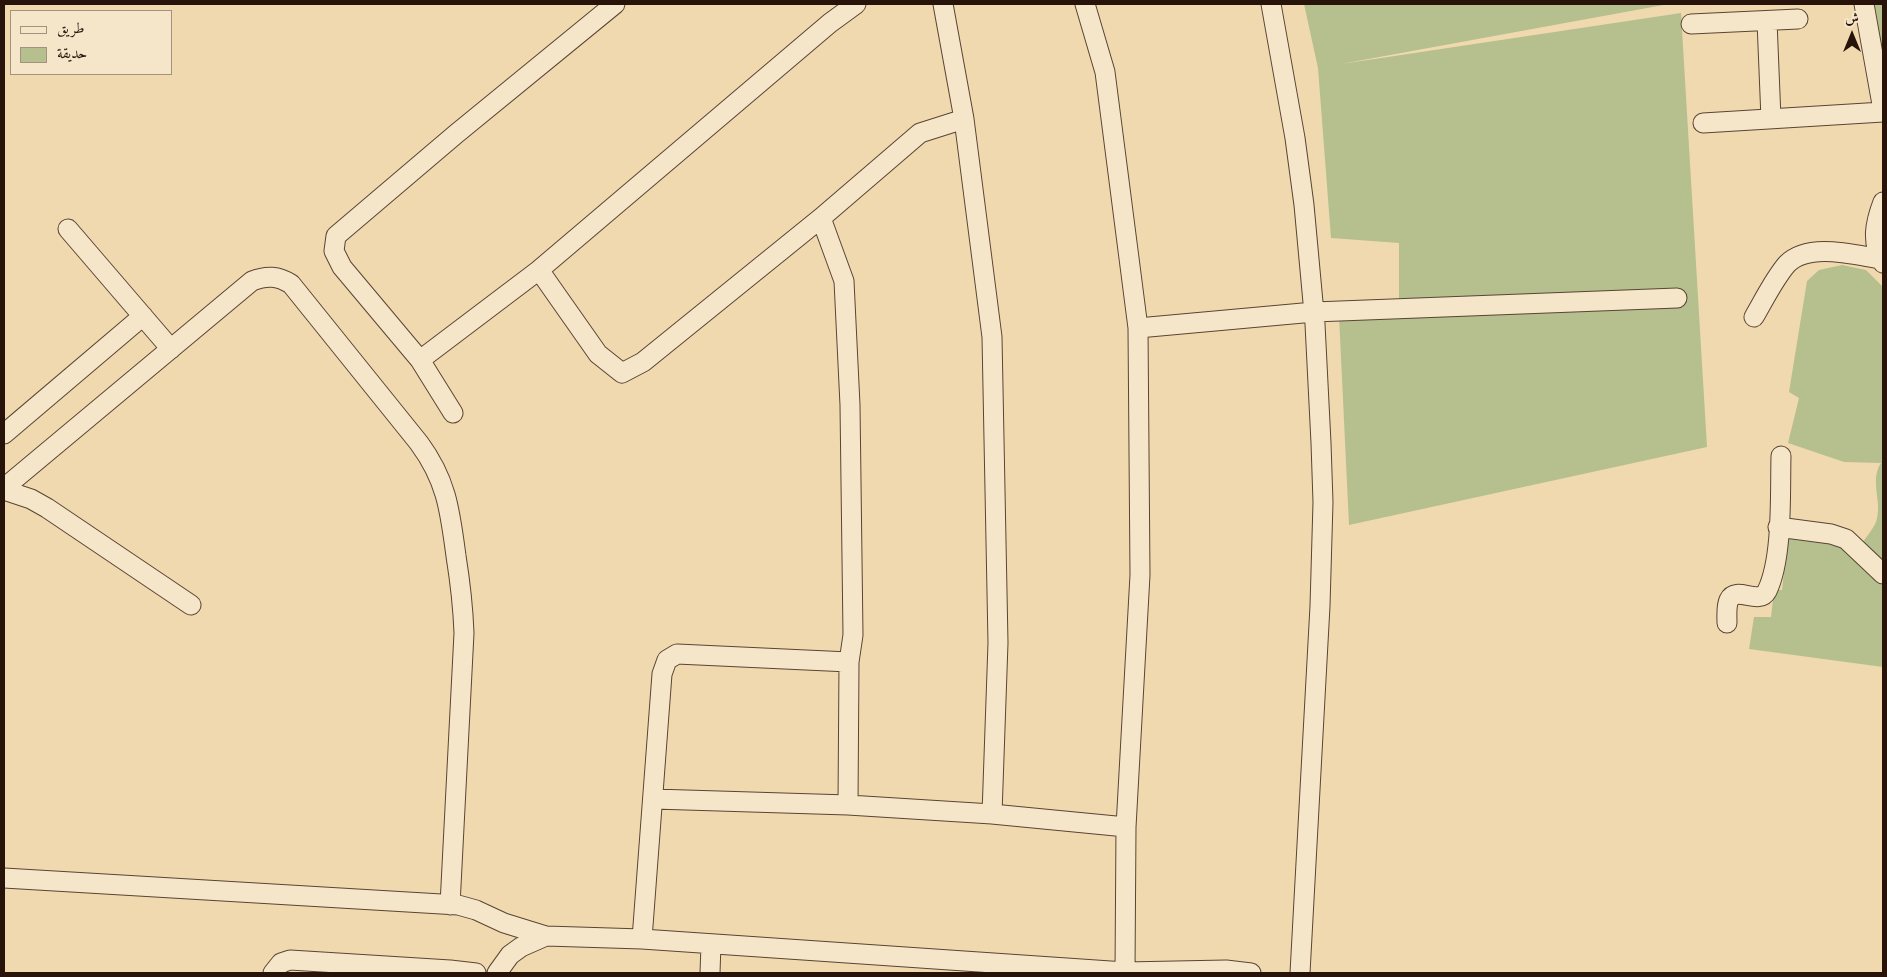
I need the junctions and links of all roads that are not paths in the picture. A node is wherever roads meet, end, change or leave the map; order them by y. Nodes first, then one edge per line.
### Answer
1 (615, 4) edge
2 (856, 4) edge
3 (943, 4) edge
4 (1085, 4) edge
5 (1271, 4) edge
6 (1864, 4) edge
7 (1798, 19) dead end
8 (1768, 20) junction
9 (1692, 24) dead end
10 (1883, 111) edge
11 (964, 119) junction
12 (1771, 119) junction
13 (1703, 123) dead end
14 (1883, 202) edge
15 (821, 218) junction
16 (68, 229) dead end
17 (1882, 261) edge
18 (538, 270) junction
19 (1677, 298) dead end
20 (1314, 312) junction
21 (143, 316) junction
22 (1754, 317) dead end
23 (1138, 328) junction
24 (171, 348) junction
25 (420, 360) junction
26 (453, 413) dead end
27 (4, 434) edge
28 (1781, 456) dead end
29 (4, 486) edge
30 (1778, 527) junction
31 (1883, 574) edge
32 (191, 605) dead end
33 (1727, 623) dead end
34 (849, 662) junction
35 (654, 800) junction
36 (848, 805) junction
37 (992, 814) junction
38 (1126, 827) junction
39 (4, 878) edge
40 (450, 905) junction
41 (546, 936) junction
42 (642, 940) junction
43 (712, 944) junction
44 (435, 971) edge
45 (1125, 972) junction
46 (273, 973) edge
47 (476, 973) edge
48 (497, 973) edge
49 (710, 973) edge
50 (1251, 973) edge
51 (1300, 973) edge

1 - 25 street
2 - 18 street
3 - 11 street
4 - 23 street
5 - 20 street
6 - 10 street
7 - 8 street
8 - 9 street
8 - 12 street
10 - 12 street
11 - 15 street
11 - 37 street
12 - 13 street
14 - 17 street
15 - 18 street
15 - 34 street
16 - 21 street
17 - 22 street
18 - 25 street
19 - 20 street
20 - 23 street
20 - 51 street
21 - 24 street
21 - 27 street
23 - 38 street
24 - 29 street
24 - 40 street
25 - 26 street
28 - 30 street
29 - 32 street
30 - 31 street
30 - 33 street
34 - 35 street
34 - 36 street
35 - 36 street
35 - 42 street
36 - 37 street
37 - 38 street
38 - 45 street
39 - 40 street
40 - 41 street
41 - 42 street
41 - 48 street
42 - 43 street
43 - 45 street
43 - 49 street
44 - 46 street
44 - 47 street
45 - 50 street

